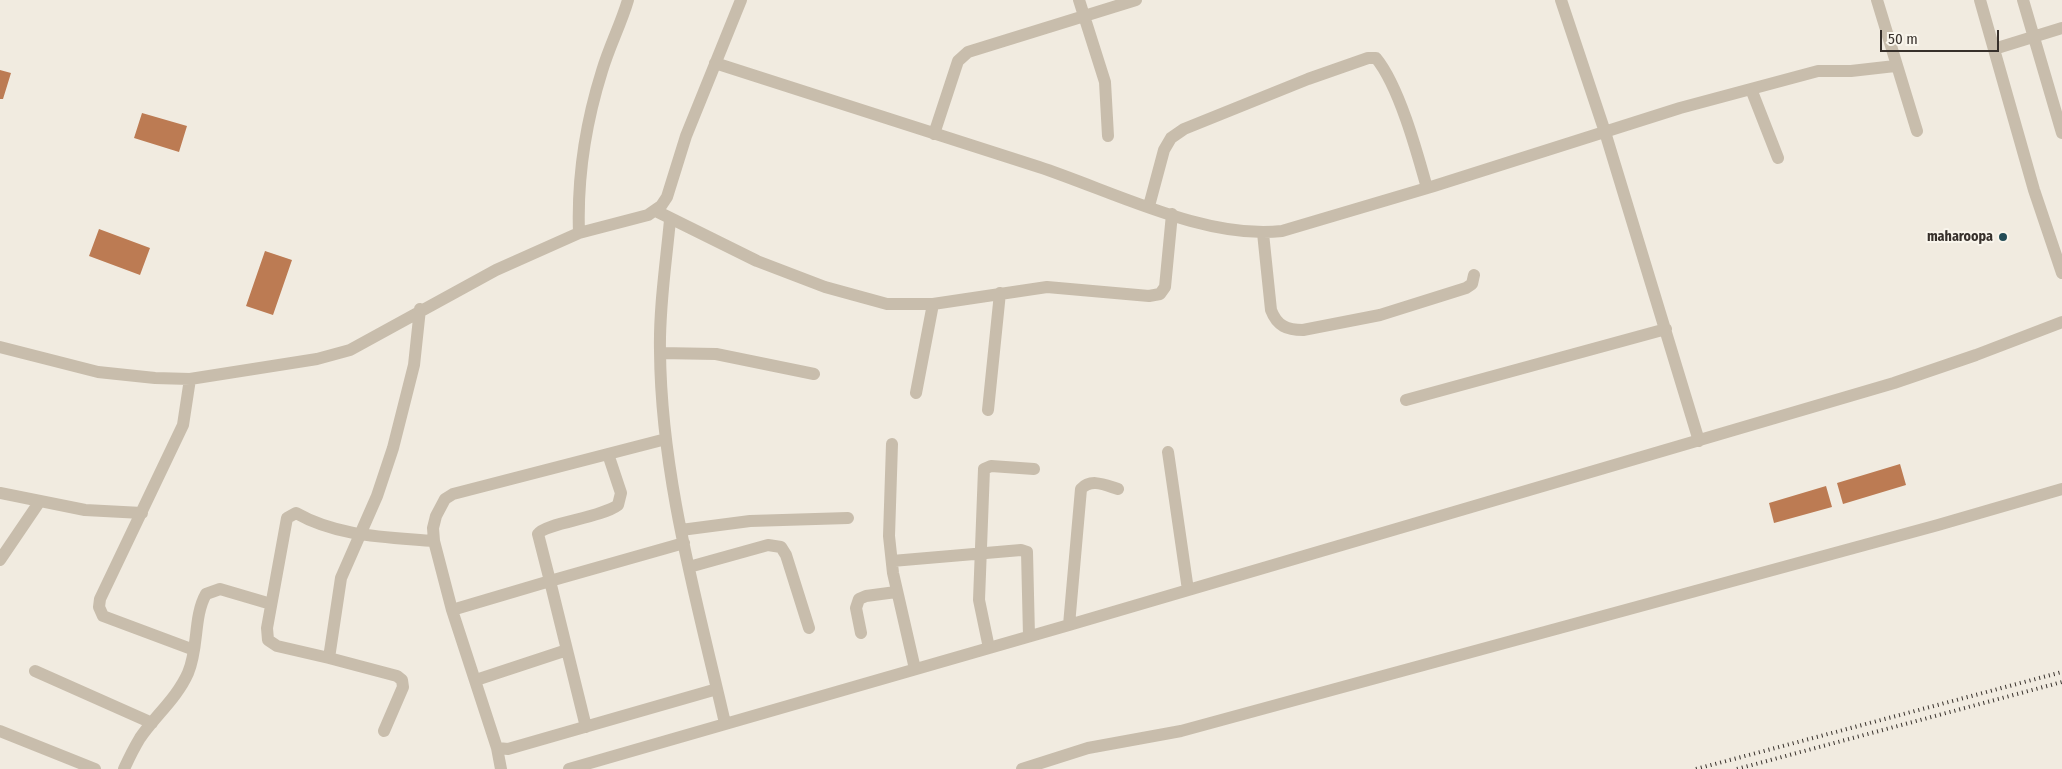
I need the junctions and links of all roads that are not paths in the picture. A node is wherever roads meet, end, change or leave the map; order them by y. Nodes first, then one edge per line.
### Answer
1 (628, 0) edge
2 (740, 0) edge
3 (1079, 0) edge
4 (1136, 0) edge
5 (1560, 0) edge
6 (1877, 0) edge
7 (1980, 0) edge
8 (2023, 0) edge
9 (1084, 17) junction
10 (2062, 28) edge
11 (2033, 37) junction
12 (1994, 49) junction
13 (715, 63) junction
14 (1895, 66) junction
15 (1751, 89) junction
16 (1917, 131) dead end
17 (1605, 132) junction
18 (2062, 133) edge
19 (934, 134) junction
20 (1108, 136) dead end
21 (1778, 158) dead end
22 (1427, 188) junction
23 (1149, 206) junction
24 (656, 211) junction
25 (1172, 214) junction
26 (670, 220) junction
27 (579, 233) junction
28 (1263, 233) junction
29 (2062, 272) edge
30 (1474, 275) dead end
31 (1000, 293) junction
32 (933, 304) junction
33 (420, 309) junction
34 (2062, 322) edge
35 (1666, 329) junction
36 (0, 348) edge
37 (660, 353) junction
38 (814, 374) dead end
39 (190, 379) junction
40 (916, 393) dead end
41 (1406, 400) dead end
42 (988, 410) dead end
43 (666, 439) junction
44 (1699, 441) junction
45 (892, 444) dead end
46 (1168, 452) dead end
47 (608, 454) junction
48 (1034, 469) dead end
49 (1118, 489) dead end
50 (2062, 490) edge
51 (0, 493) edge
52 (40, 501) junction
53 (142, 513) junction
54 (848, 518) dead end
55 (681, 530) junction
56 (359, 534) junction
57 (434, 541) junction
58 (684, 543) junction
59 (981, 553) junction
60 (0, 560) edge
61 (892, 561) junction
62 (689, 567) junction
63 (550, 581) junction
64 (1188, 590) junction
65 (896, 592) junction
66 (271, 604) junction
67 (452, 610) junction
68 (1069, 625) junction
69 (809, 628) dead end
70 (861, 633) dead end
71 (1029, 636) junction
72 (989, 648) junction
73 (194, 650) junction
74 (567, 650) junction
75 (329, 658) junction
76 (915, 669) junction
77 (35, 671) dead end
78 (476, 680) junction
79 (717, 689) junction
80 (152, 723) junction
81 (725, 723) junction
82 (586, 727) junction
83 (0, 731) edge
84 (384, 731) dead end
85 (497, 748) junction
86 (95, 769) edge
87 (124, 769) edge
88 (500, 769) edge
89 (570, 769) edge
90 (1022, 769) edge

1 - 27 street
2 - 13 street
3 - 9 street
4 - 9 street
5 - 17 street
6 - 14 street
7 - 12 street
8 - 11 street
9 - 19 street
9 - 20 street
10 - 11 street
11 - 12 street
11 - 18 street
12 - 29 street
13 - 19 street
13 - 24 street
14 - 15 street
14 - 16 street
15 - 17 street
15 - 21 street
17 - 22 street
17 - 35 street
19 - 23 street
22 - 23 street
22 - 28 street
23 - 25 street
24 - 26 street
24 - 27 street
25 - 28 street
25 - 31 street
26 - 32 street
26 - 37 street
27 - 33 street
28 - 30 street
31 - 32 street
31 - 42 street
32 - 40 street
33 - 39 street
33 - 56 street
34 - 44 street
35 - 41 street
35 - 44 street
36 - 39 street
37 - 38 street
37 - 43 street
39 - 53 street
43 - 47 street
43 - 55 street
44 - 64 street
45 - 61 street
46 - 64 street
47 - 57 street
47 - 63 street
48 - 59 street
49 - 68 street
50 - 90 street
51 - 52 street
52 - 53 street
52 - 60 street
53 - 73 street
54 - 55 street
55 - 58 street
56 - 57 street
56 - 66 street
56 - 75 street
57 - 67 street
58 - 62 street
58 - 63 street
59 - 61 street
59 - 71 street
59 - 72 street
61 - 65 street
62 - 69 street
62 - 79 street
63 - 67 street
63 - 74 street
64 - 68 street
65 - 70 street
65 - 76 street
66 - 73 street
66 - 75 street
67 - 78 street
68 - 71 street
71 - 72 street
72 - 76 street
73 - 80 street
74 - 78 street
74 - 82 street
75 - 84 street
76 - 81 street
77 - 80 street
78 - 85 street
79 - 81 street
79 - 82 street
80 - 87 street
81 - 89 street
82 - 85 street
83 - 86 street
85 - 88 street

